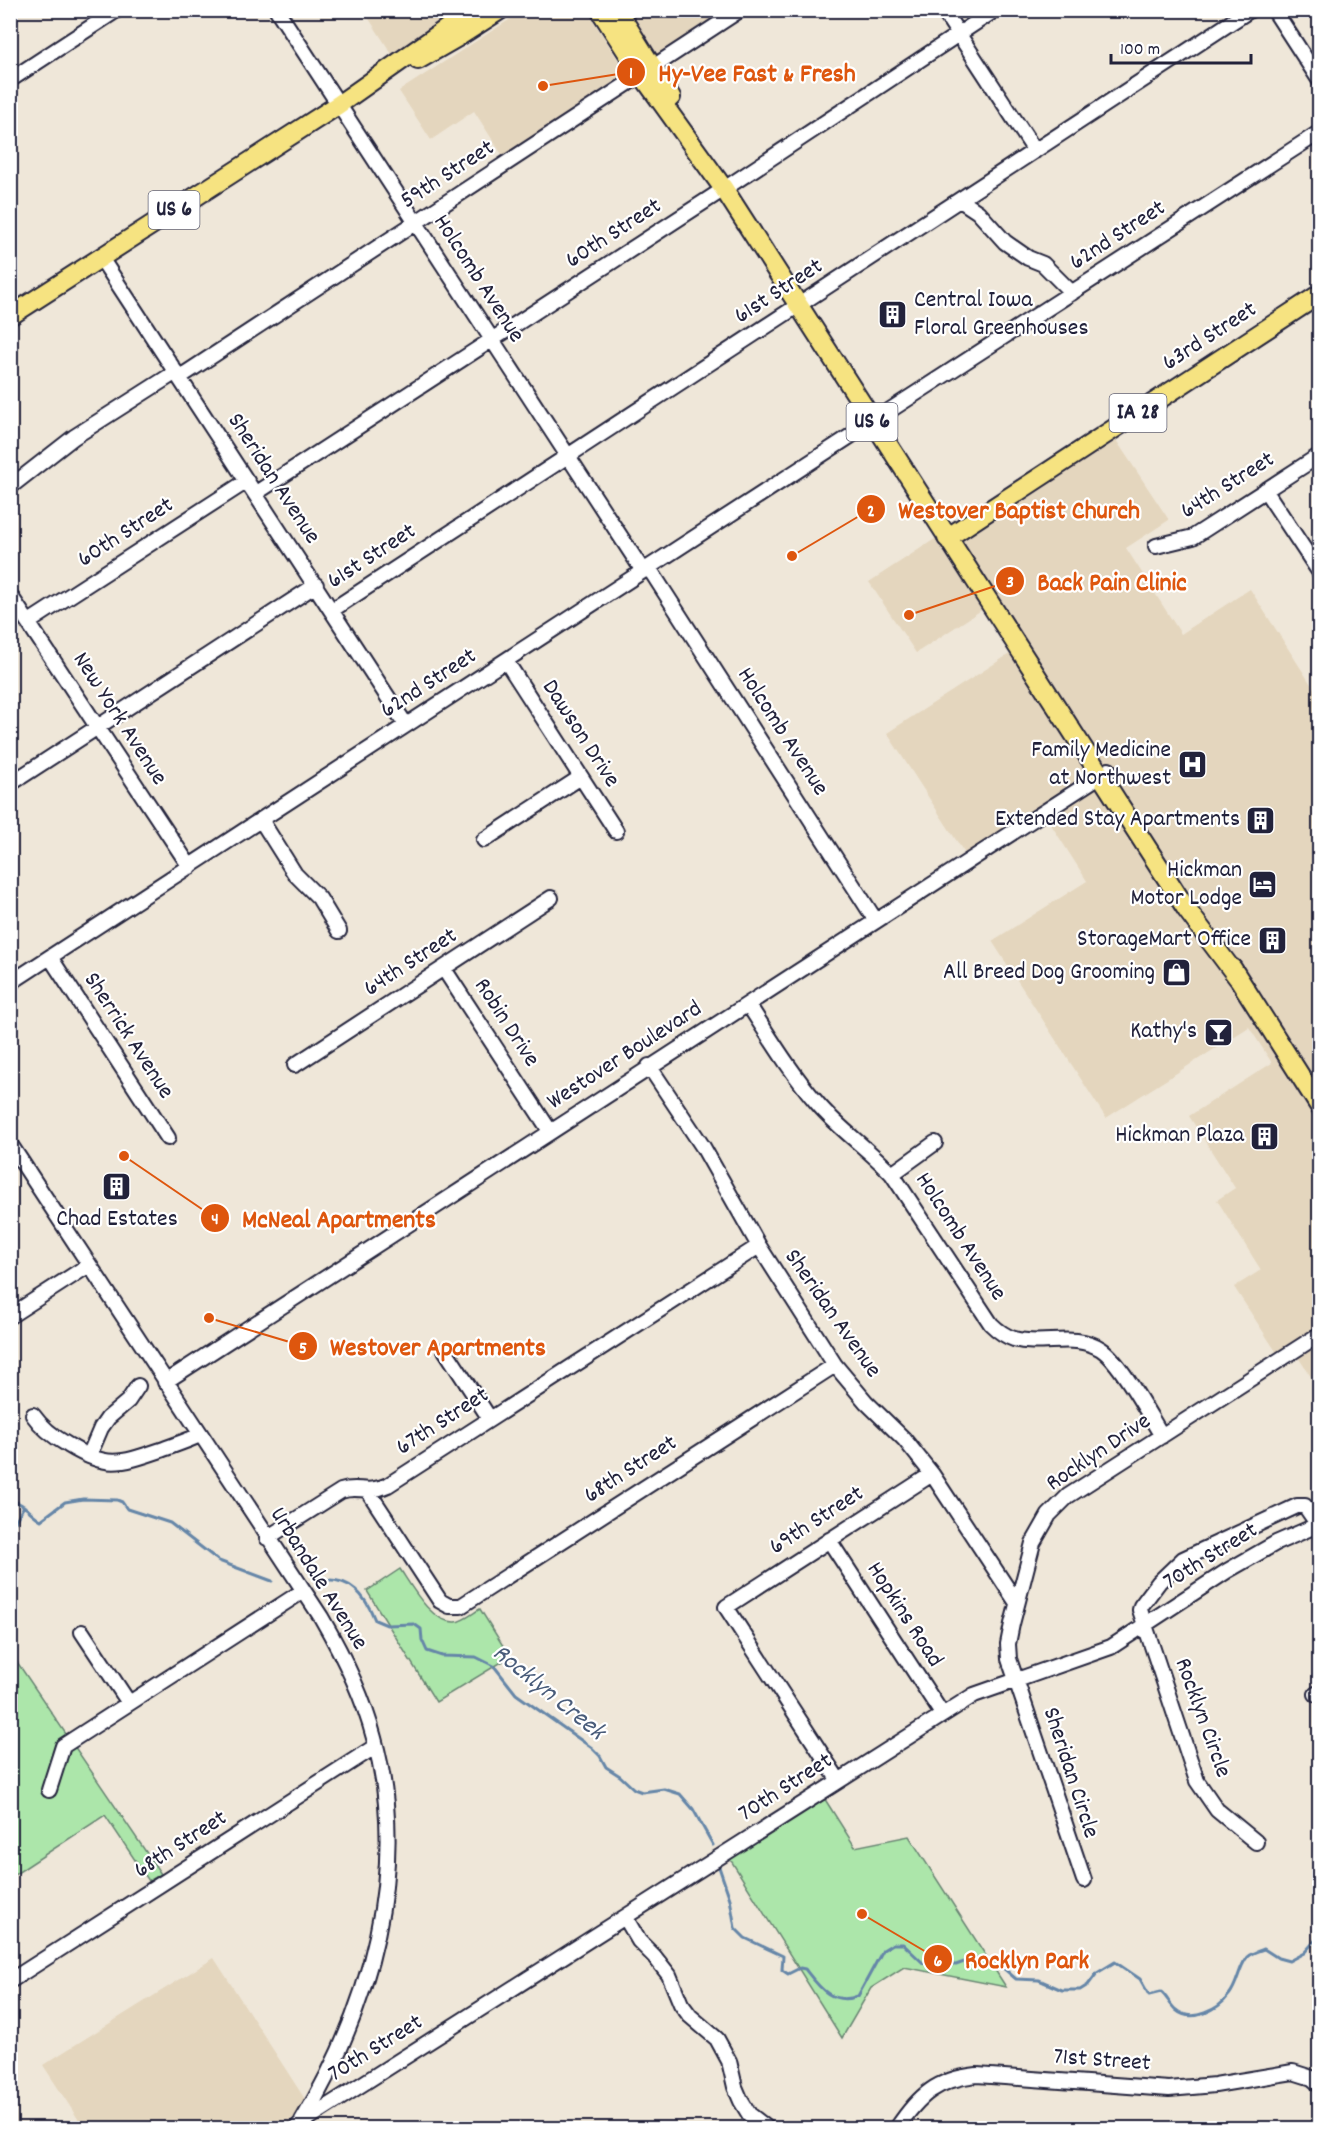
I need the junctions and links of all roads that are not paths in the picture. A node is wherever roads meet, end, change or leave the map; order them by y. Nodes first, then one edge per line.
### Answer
1 (117, 10) edge
2 (277, 10) edge
3 (473, 10) edge
4 (500, 10) edge
5 (600, 10) edge
6 (617, 10) edge
7 (740, 10) edge
8 (942, 10) edge
9 (995, 10) edge
10 (1250, 10) edge
11 (1274, 10) edge
12 (958, 34) junction
13 (1314, 61) edge
14 (648, 71) junction
15 (10, 80) edge
16 (1320, 81) edge
17 (338, 105) junction
18 (1320, 132) edge
19 (1035, 151) junction
20 (724, 189) junction
21 (960, 200) junction
22 (415, 223) junction
23 (101, 258) junction
24 (1072, 293) junction
25 (1320, 294) edge
26 (800, 305) junction
27 (10, 316) edge
28 (492, 340) junction
29 (178, 374) junction
30 (876, 419) junction
31 (1320, 455) edge
32 (568, 456) junction
33 (247, 481) junction
34 (10, 488) edge
35 (1265, 490) junction
36 (256, 493) junction
37 (951, 535) junction
38 (1156, 546) dead end
39 (646, 569) junction
40 (1320, 573) edge
41 (316, 585) junction
42 (10, 595) edge
43 (332, 610) junction
44 (29, 622) junction
45 (506, 661) junction
46 (406, 725) junction
47 (98, 727) junction
48 (1105, 773) junction
49 (581, 777) junction
50 (10, 784) edge
51 (261, 820) junction
52 (616, 831) dead end
53 (484, 840) dead end
54 (189, 867) junction
55 (551, 898) dead end
56 (876, 921) junction
57 (339, 931) dead end
58 (50, 957) junction
59 (444, 969) junction
60 (10, 983) edge
61 (748, 1004) junction
62 (1282, 1047) junction
63 (295, 1065) dead end
64 (650, 1066) junction
65 (1320, 1091) edge
66 (1320, 1107) edge
67 (550, 1131) junction
68 (168, 1138) dead end
69 (935, 1143) dead end
70 (10, 1144) edge
71 (892, 1174) junction
72 (759, 1246) junction
73 (89, 1265) junction
74 (10, 1316) edge
75 (1320, 1334) edge
76 (445, 1350) dead end
77 (835, 1365) junction
78 (165, 1382) junction
79 (138, 1386) dead end
80 (33, 1414) dead end
81 (490, 1419) junction
82 (200, 1435) junction
83 (1162, 1436) junction
84 (89, 1456) junction
85 (932, 1474) junction
86 (368, 1491) junction
87 (1319, 1526) edge
88 (267, 1538) junction
89 (829, 1540) junction
90 (303, 1591) junction
91 (1017, 1602) junction
92 (1145, 1625) junction
93 (82, 1632) dead end
94 (1015, 1680) junction
95 (129, 1703) junction
96 (942, 1714) junction
97 (376, 1746) junction
98 (839, 1781) junction
99 (49, 1790) dead end
100 (1256, 1842) dead end
101 (1083, 1880) dead end
102 (625, 1917) junction
103 (10, 1981) edge
104 (1320, 2085) edge
105 (298, 2126) edge
106 (767, 2128) edge
107 (897, 2128) edge

1 - 15 street
2 - 17 street, Holcomb Avenue
3 - 17 main road, US 6
4 - 17 main road, US 6
5 - 14 main road, US 6
6 - 14 main road, US 6
7 - 14 street, 59th Street
8 - 12 street
9 - 12 street, 60th Street
10 - 19 street, 61st Street
11 - 13 street
12 - 19 street
12 - 20 street, 60th Street
13 - 16 street
14 - 20 main road, US 6
14 - 22 street, 59th Street
17 - 22 street, Holcomb Avenue
17 - 23 main road, US 6
18 - 24 street, 62nd Street
19 - 21 street, 61st Street
20 - 26 main road, US 6
20 - 28 street, 60th Street
21 - 24 street
21 - 26 street, 61st Street
22 - 28 street, Holcomb Avenue
22 - 29 street, 59th Street
23 - 27 main road, US 6
23 - 29 street, Sheridan Avenue
24 - 30 street, 62nd Street
25 - 37 main road, 63rd Street / IA 28
26 - 30 main road, US 6
26 - 32 street, 61st Street
28 - 32 street, Holcomb Avenue
28 - 36 street, 60th Street
29 - 33 street, Sheridan Avenue
29 - 34 street, 59th Street
30 - 37 main road, US 6
30 - 39 street, 62nd Street
31 - 35 street, 64th Street
32 - 39 street, Holcomb Avenue
32 - 43 street, 61st Street
33 - 36 street, Sheridan Avenue
33 - 44 street, 60th Street
35 - 38 street, 64th Street
35 - 40 street
36 - 41 street, Sheridan Avenue
37 - 48 main road, US 6
39 - 45 street, 62nd Street
39 - 56 street, Holcomb Avenue
41 - 43 street, Sheridan Avenue
41 - 47 street, 61st Street
42 - 44 street, New York Avenue
43 - 46 street, Sheridan Avenue
44 - 47 street, New York Avenue
45 - 46 street, 62nd Street
45 - 49 street, Dawson Drive
46 - 51 street, 62nd Street
47 - 50 street, 61st Street
47 - 54 street, New York Avenue
48 - 56 street, Westover Boulevard
48 - 62 main road, US 6
49 - 52 street, Dawson Drive
49 - 53 street
51 - 54 street, 62nd Street
51 - 57 street
54 - 58 street, 62nd Street
55 - 59 street, 64th Street
56 - 61 street, Westover Boulevard
58 - 60 street, 62nd Street
58 - 68 street, Sherrick Avenue
59 - 63 street, 64th Street
59 - 67 street, Robin Drive
61 - 64 street, Westover Boulevard
61 - 71 street, Holcomb Avenue
62 - 65 main road, US 6
62 - 66 main road, US 6
64 - 67 street, Westover Boulevard
64 - 72 street, Sheridan Avenue
67 - 78 street, Westover Boulevard
69 - 71 street
70 - 73 street, Urbandale Avenue
71 - 83 street, Holcomb Avenue
72 - 77 street, Sheridan Avenue
72 - 81 street, 67th Street
73 - 74 street
73 - 78 street, Urbandale Avenue
75 - 83 street, Rocklyn Drive
76 - 81 street
77 - 85 street, Sheridan Avenue
77 - 86 street, 68th Street
78 - 82 street, Urbandale Avenue
79 - 84 street
80 - 84 street
81 - 86 street, 67th Street
82 - 84 street
82 - 88 street, Urbandale Avenue
83 - 91 street, Rocklyn Drive
85 - 89 street, 69th Street
85 - 91 street, Sheridan Avenue
86 - 88 street, 67th Street
87 - 92 street, 70th Street
87 - 92 street
88 - 90 street, Urbandale Avenue
89 - 96 street, Hopkins Road
89 - 98 street, 69th Street
90 - 95 street
90 - 97 street, Urbandale Avenue
91 - 94 street, Rocklyn Drive
92 - 94 street, 70th Street
92 - 100 street, Rocklyn Circle
93 - 95 street
94 - 96 street, 70th Street
94 - 101 street, Sheridan Circle
95 - 99 street
96 - 98 street, 70th Street
97 - 103 street, 68th Street
97 - 105 street, Urbandale Avenue
98 - 102 street, 70th Street
102 - 105 street, 70th Street
102 - 106 street
104 - 107 street, 71st Street

